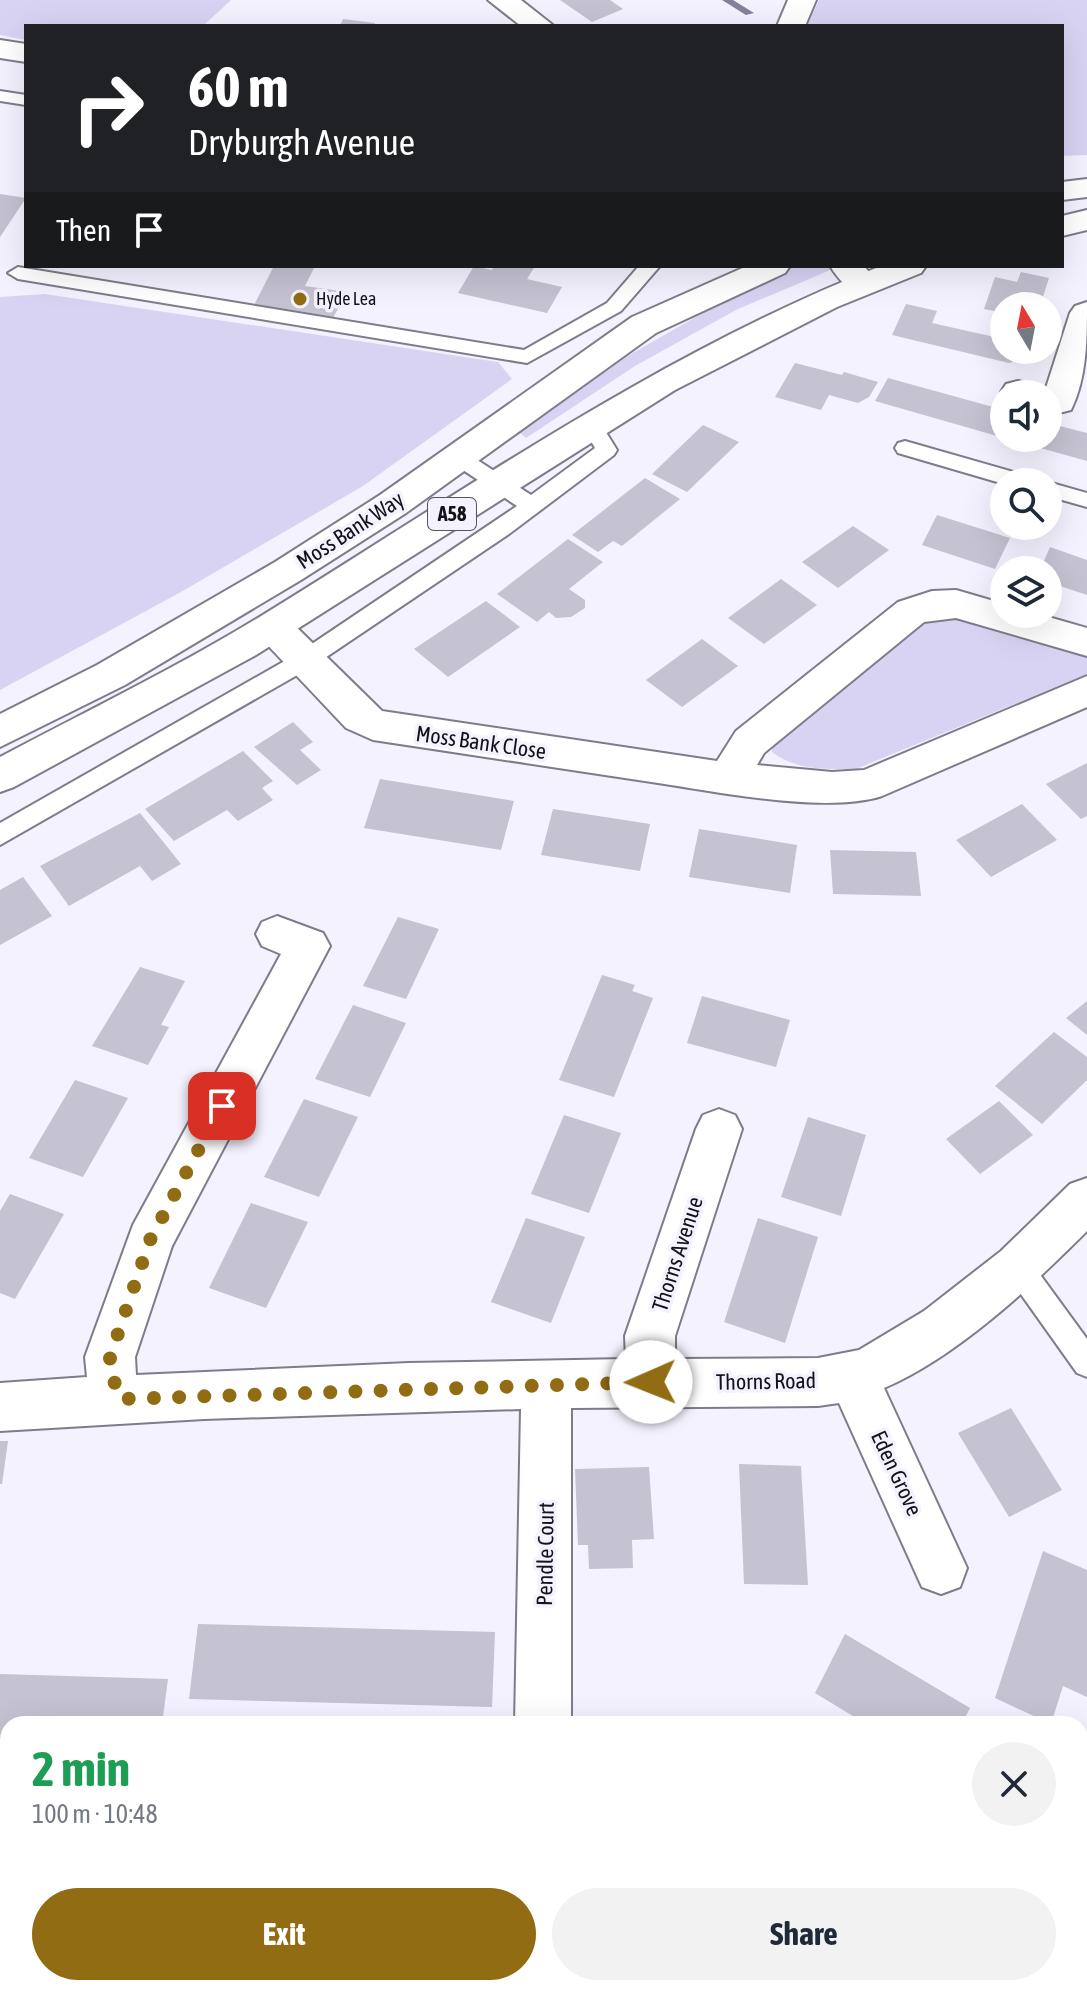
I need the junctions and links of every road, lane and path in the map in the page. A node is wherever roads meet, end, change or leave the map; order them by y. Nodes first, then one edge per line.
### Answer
1 (502, 0) edge
2 (802, 0) edge
3 (537, 24) edge
4 (792, 24) edge
5 (0, 49) edge
6 (24, 53) edge
7 (0, 96) edge
8 (24, 100) edge
9 (1087, 188) edge
10 (1064, 191) edge
11 (1087, 220) edge
12 (1064, 226) edge
13 (648, 268) edge
14 (770, 268) edge
15 (898, 268) edge
16 (18, 273) dead end
17 (854, 275) edge
18 (1086, 320) edge
19 (1056, 380) edge
20 (592, 426) junction
21 (905, 448) dead end
22 (458, 457) junction
23 (990, 472) edge
24 (500, 485) junction
25 (1062, 493) edge
26 (1087, 500) edge
27 (532, 506) junction
28 (273, 627) junction
29 (1087, 642) edge
30 (305, 660) junction
31 (1087, 691) edge
32 (0, 732) edge
33 (0, 776) edge
34 (728, 778) junction
35 (0, 835) edge
36 (277, 934) dead end
37 (719, 1129) dead end
38 (1087, 1199) edge
39 (1018, 1267) junction
40 (1087, 1363) edge
41 (853, 1377) junction
42 (651, 1382) junction
43 (546, 1384) junction
44 (121, 1399) junction
45 (0, 1407) edge
46 (941, 1568) dead end
47 (543, 1716) edge

1 - 3 main road
2 - 4 main road
5 - 6 main road
7 - 8 lane
9 - 10 main road
11 - 12 main road
13 - 16 lane
14 - 22 main road, Moss Bank Way / A58
15 - 17 main road, Moss Bank Way / A58
17 - 20 main road, Moss Bank Way / A58
18 - 19 main road
20 - 24 main road, Moss Bank Way / A58
20 - 27 lane
21 - 23 lane
22 - 24 lane
22 - 32 main road, Moss Bank Way / A58
24 - 27 lane
24 - 28 main road, Moss Bank Way / A58
25 - 26 lane
27 - 30 lane
28 - 30 main road, Moss Bank Close
28 - 33 main road, Moss Bank Way / A58
29 - 34 main road
30 - 34 main road, Moss Bank Close
30 - 35 lane
31 - 34 main road, Moss Bank Close
36 - 44 main road
37 - 42 main road, Thorns Avenue
38 - 39 main road, Thorns Road
39 - 40 lane
39 - 41 main road, Thorns Road
41 - 42 main road, Thorns Road
41 - 46 main road, Eden Grove
42 - 43 main road, Thorns Road
43 - 44 main road, Thorns Road
43 - 47 main road, Pendle Court
44 - 45 main road, Thorns Road

